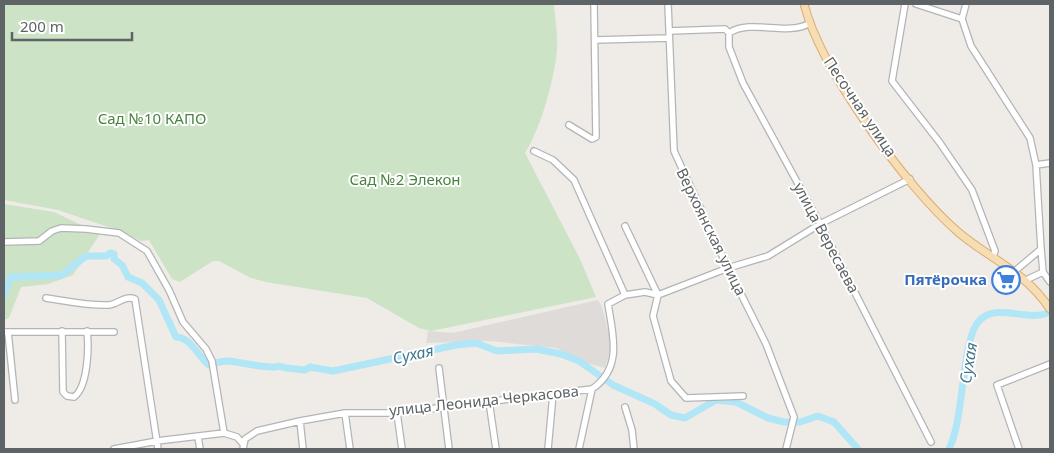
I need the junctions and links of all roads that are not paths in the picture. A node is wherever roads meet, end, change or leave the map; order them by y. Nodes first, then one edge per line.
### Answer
1 (594, 4) edge
2 (668, 4) edge
3 (804, 4) edge
4 (906, 4) edge
5 (916, 4) edge
6 (966, 4) edge
7 (962, 19) junction
8 (810, 23) junction
9 (729, 33) junction
10 (669, 34) junction
11 (595, 40) junction
12 (569, 125) dead end
13 (534, 151) dead end
14 (1050, 163) edge
15 (1036, 165) junction
16 (910, 179) junction
17 (820, 224) junction
18 (625, 226) dead end
19 (4, 242) edge
20 (1041, 249) junction
21 (993, 256) junction
22 (728, 268) junction
23 (1015, 271) junction
24 (1043, 272) junction
25 (1026, 280) junction
26 (1050, 282) edge
27 (625, 295) junction
28 (658, 295) junction
29 (46, 298) dead end
30 (1050, 308) edge
31 (62, 331) junction
32 (87, 331) junction
33 (6, 332) edge
34 (114, 332) dead end
35 (1050, 364) edge
36 (439, 368) dead end
37 (592, 389) junction
38 (553, 394) junction
39 (743, 396) dead end
40 (15, 400) dead end
41 (489, 401) junction
42 (443, 406) junction
43 (625, 408) dead end
44 (345, 413) junction
45 (397, 413) junction
46 (300, 421) junction
47 (224, 433) junction
48 (198, 437) junction
49 (157, 441) junction
50 (931, 442) dead end
51 (243, 446) edge
52 (114, 449) edge
53 (158, 449) edge
54 (200, 449) edge
55 (303, 449) edge
56 (350, 449) edge
57 (402, 449) edge
58 (449, 449) edge
59 (496, 449) edge
60 (548, 449) edge
61 (579, 449) edge
62 (634, 449) edge
63 (786, 449) edge
64 (1019, 449) edge

1 - 11 street
2 - 10 street, Верхоянская улица
3 - 8 main road, Песочная улица
4 - 21 street
5 - 7 street
6 - 7 street
7 - 15 street
8 - 9 street
8 - 16 main road, Песочная улица
9 - 10 street
9 - 17 street, улица Вересаева
10 - 11 street
10 - 22 street, Верхоянская улица
11 - 12 street
13 - 27 street
14 - 15 street
15 - 20 street
16 - 17 street
16 - 21 main road, Песочная улица
17 - 22 street
17 - 50 street, улица Вересаева
18 - 28 street
19 - 47 street
20 - 23 street
20 - 24 street
21 - 23 main road, Песочная улица
22 - 28 street
22 - 63 street, Верхоянская улица
23 - 25 main road, Песочная улица
24 - 25 street
24 - 26 street
25 - 30 main road, Песочная улица
27 - 28 street
27 - 37 street, улица Леонида Черкасова
28 - 39 street
29 - 49 street
31 - 32 street
31 - 32 street
31 - 33 street
32 - 34 street
33 - 40 street
35 - 64 street
36 - 42 street
37 - 38 street, улица Леонида Черкасова
37 - 61 street
38 - 41 street, улица Леонида Черкасова
38 - 60 street
41 - 42 street, улица Леонида Черкасова
41 - 59 street
42 - 45 street, улица Леонида Черкасова
42 - 58 street
43 - 62 street
44 - 45 street, улица Леонида Черкасова
44 - 46 street, улица Леонида Черкасова
44 - 56 street
45 - 57 street
46 - 51 street, улица Леонида Черкасова
46 - 55 street
47 - 48 street
47 - 51 street, улица Леонида Черкасова
48 - 49 street
48 - 54 street
49 - 52 street
49 - 53 street

